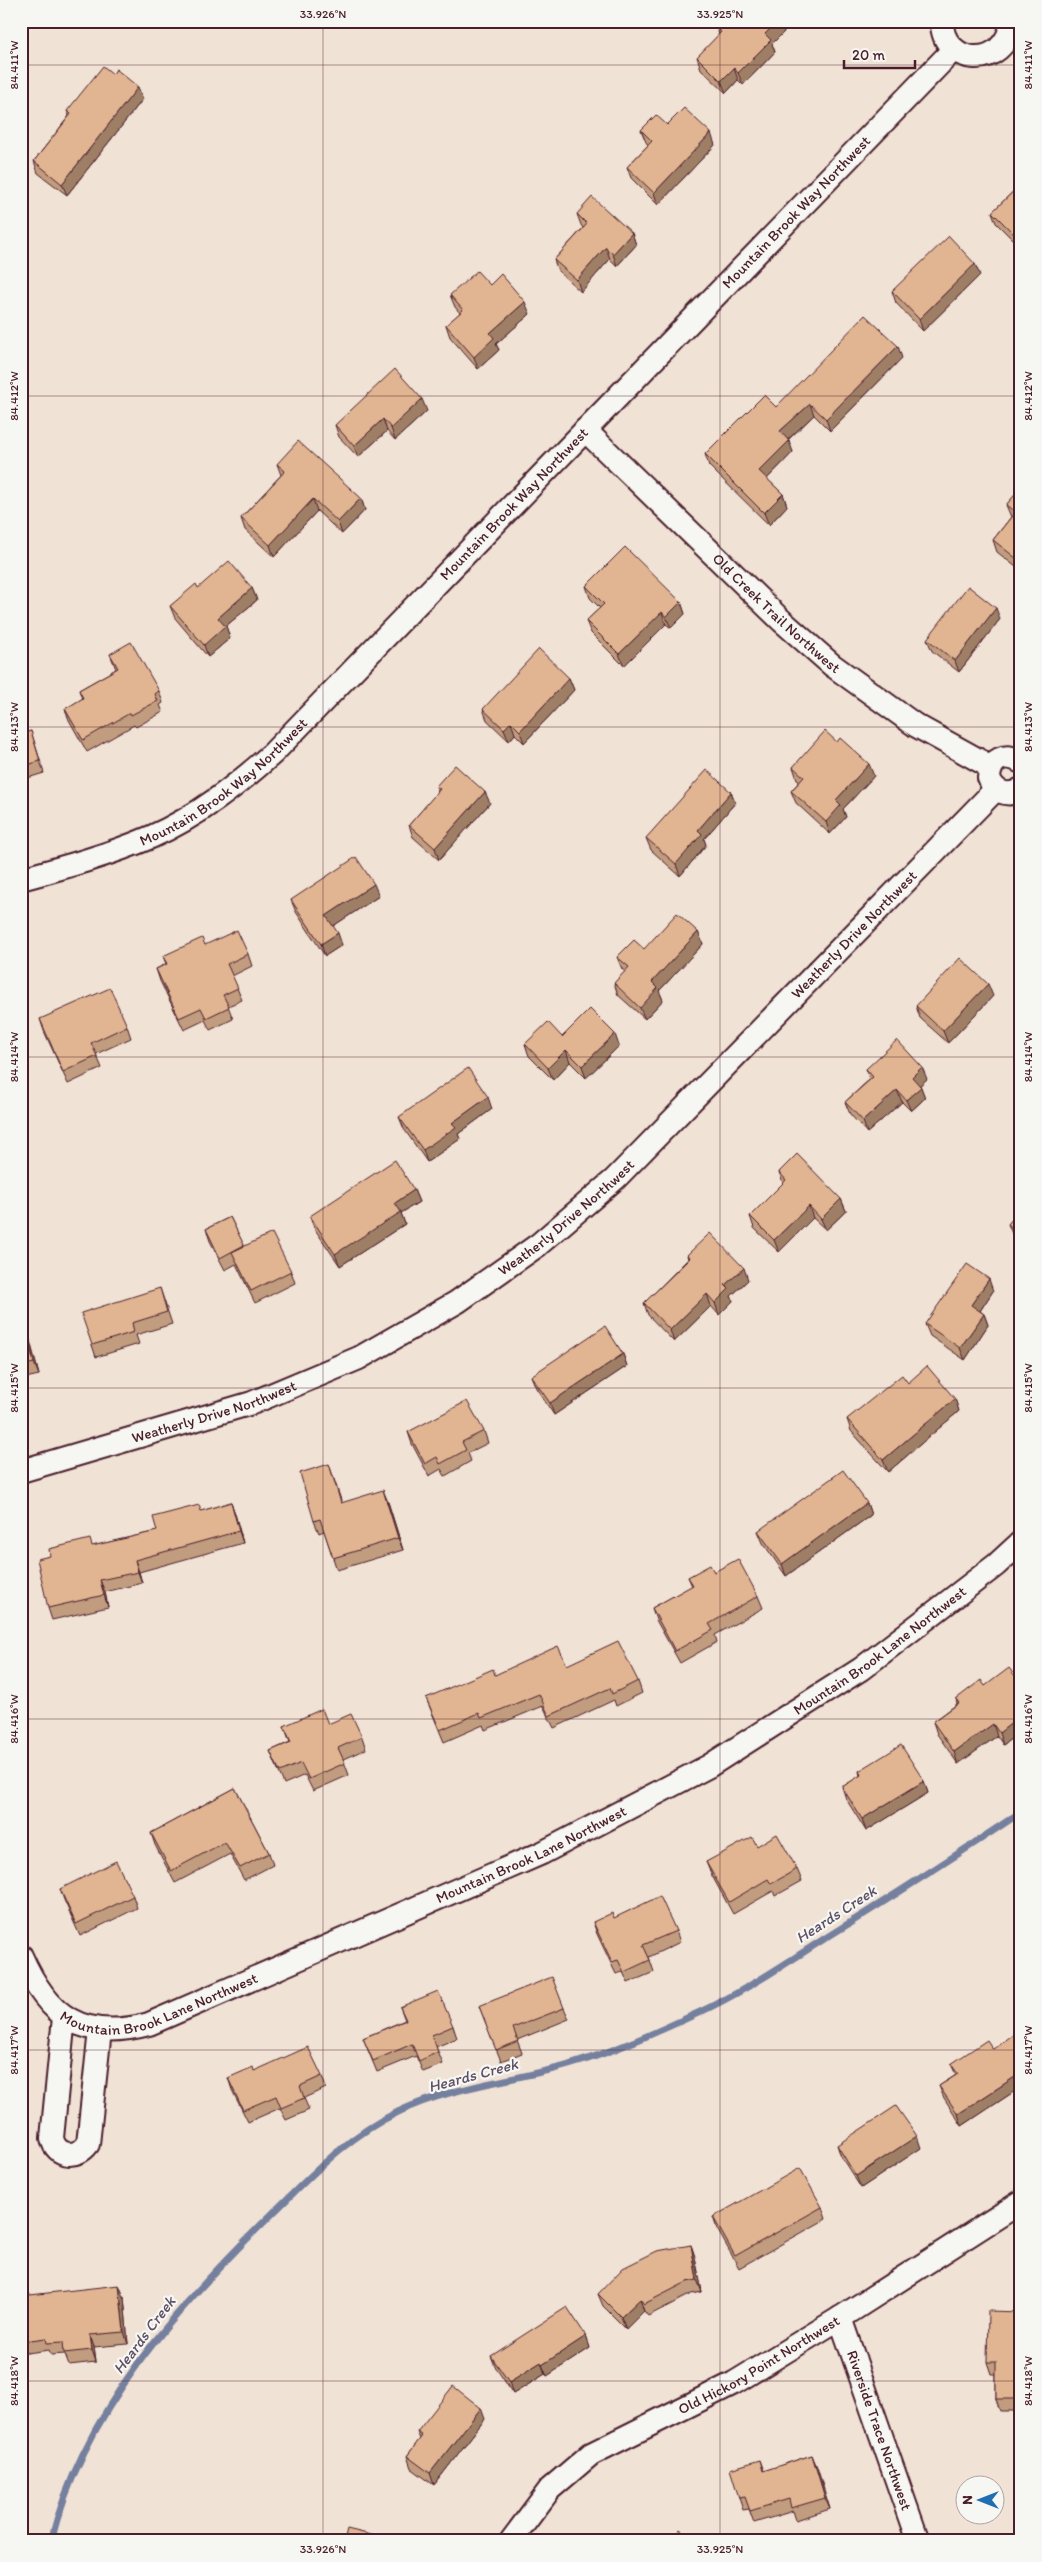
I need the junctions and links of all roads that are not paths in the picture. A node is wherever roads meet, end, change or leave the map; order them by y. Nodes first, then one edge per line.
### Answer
1 (942, 21) edge
2 (1012, 21) edge
3 (954, 49) junction
4 (585, 430) junction
5 (1021, 761) edge
6 (991, 767) junction
7 (996, 789) junction
8 (1021, 789) edge
9 (21, 879) edge
10 (21, 1471) edge
11 (1021, 1542) edge
12 (21, 1956) edge
13 (64, 2017) junction
14 (100, 2030) junction
15 (1021, 2202) edge
16 (840, 2318) junction
17 (511, 2541) edge
18 (918, 2541) edge

1 - 3 street
2 - 3 street
3 - 4 street, Mountain Brook Way Northwest
4 - 6 street, Old Creek Trail Northwest
4 - 9 street, Mountain Brook Way Northwest
5 - 6 street
6 - 7 street
7 - 8 street
7 - 10 street, Weatherly Drive Northwest
11 - 14 street, Mountain Brook Lane Northwest
12 - 13 street, Mountain Brook Lane Northwest
13 - 14 street, Mountain Brook Lane Northwest
13 - 14 street
15 - 16 street, Old Hickory Point Northwest
16 - 17 street, Old Hickory Point Northwest
16 - 18 street, Riverside Trace Northwest

